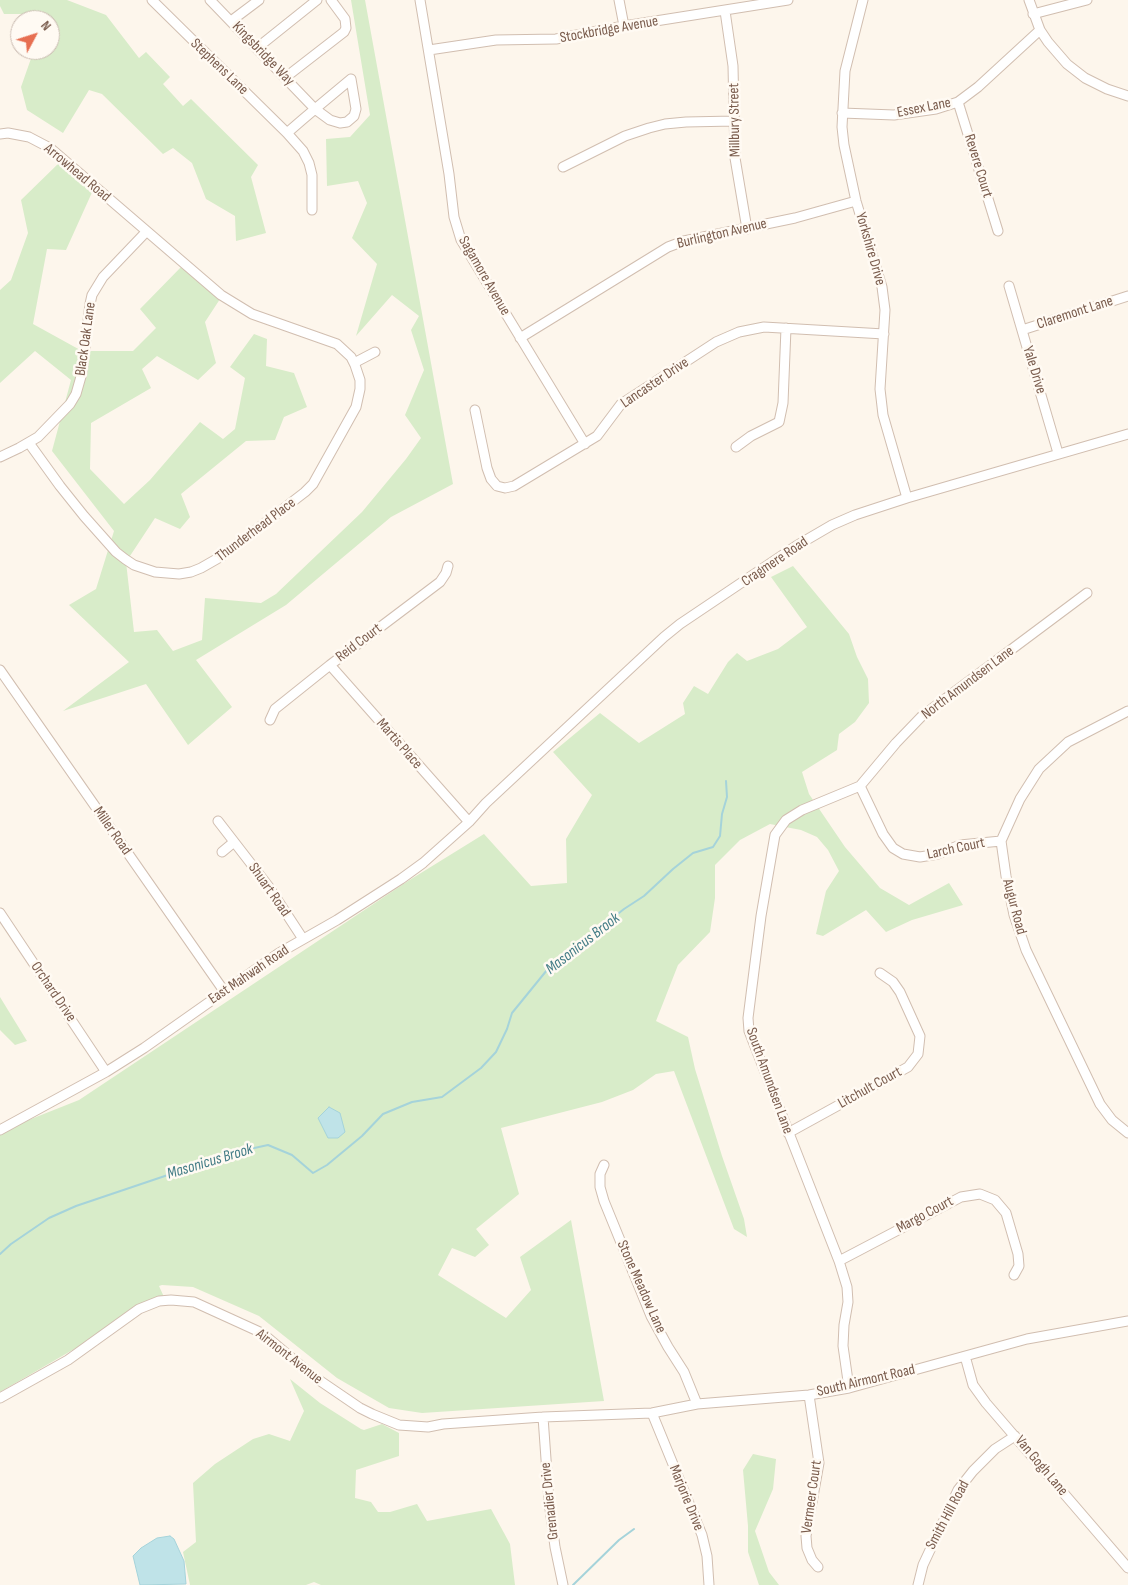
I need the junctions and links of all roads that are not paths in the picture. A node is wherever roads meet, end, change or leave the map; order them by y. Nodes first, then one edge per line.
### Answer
1 (152, 0) edge
2 (210, 0) edge
3 (259, 0) edge
4 (317, 0) edge
5 (331, 0) edge
6 (420, 0) edge
7 (619, 0) edge
8 (788, 0) edge
9 (863, 0) edge
10 (1029, 0) edge
11 (1087, 0) edge
12 (725, 11) junction
13 (1033, 14) junction
14 (231, 21) junction
15 (624, 26) junction
16 (1040, 30) junction
17 (257, 48) junction
18 (429, 50) junction
19 (286, 77) junction
20 (1128, 96) edge
21 (958, 102) junction
22 (315, 109) junction
23 (842, 113) junction
24 (734, 122) junction
25 (287, 133) junction
26 (0, 134) edge
27 (563, 167) dead end
28 (856, 201) junction
29 (312, 210) dead end
30 (747, 228) junction
31 (998, 231) dead end
32 (146, 232) junction
33 (1009, 286) dead end
34 (1128, 296) edge
35 (786, 328) junction
36 (1022, 330) junction
37 (884, 334) junction
38 (520, 338) junction
39 (375, 352) dead end
40 (354, 362) junction
41 (475, 410) dead end
42 (1128, 434) edge
43 (28, 443) junction
44 (584, 444) junction
45 (736, 447) dead end
46 (1058, 454) junction
47 (0, 457) edge
48 (907, 498) junction
49 (448, 566) dead end
50 (1087, 593) dead end
51 (330, 665) junction
52 (0, 670) edge
53 (1128, 711) edge
54 (270, 720) dead end
55 (860, 786) junction
56 (486, 803) joint
57 (218, 821) dead end
58 (469, 822) junction
59 (1001, 841) junction
60 (234, 842) junction
61 (222, 852) dead end
62 (0, 913) edge
63 (303, 939) junction
64 (880, 973) dead end
65 (224, 991) junction
66 (106, 1072) junction
67 (0, 1130) edge
68 (788, 1133) junction
69 (1128, 1134) edge
70 (604, 1165) dead end
71 (839, 1261) junction
72 (1014, 1275) dead end
73 (1128, 1321) edge
74 (965, 1356) junction
75 (849, 1388) junction
76 (809, 1395) junction
77 (0, 1398) edge
78 (698, 1404) junction
79 (652, 1413) junction
80 (600, 1414) joint
81 (543, 1417) junction
82 (1015, 1436) junction
83 (818, 1567) dead end
84 (1128, 1568) edge
85 (563, 1585) edge
86 (709, 1585) edge
87 (918, 1585) edge

1 - 25 street, Stephens Lane
2 - 14 street, Kingsbridge Way
3 - 14 street
4 - 17 street
5 - 19 street
6 - 18 street, Sagamore Avenue
7 - 15 street
8 - 12 street, Stockbridge Avenue
9 - 23 street, Yorkshire Drive
10 - 13 street
11 - 13 street
12 - 15 street, Stockbridge Avenue
12 - 24 street, Millbury Street
13 - 16 street
14 - 17 street, Kingsbridge Way
15 - 18 street, Stockbridge Avenue
16 - 20 street
16 - 21 street, Essex Lane
17 - 19 street, Kingsbridge Way
18 - 38 street, Sagamore Avenue
19 - 22 street, Kingsbridge Way
21 - 23 street, Essex Lane
21 - 31 street, Revere Court
22 - 22 street, Kingsbridge Way
22 - 25 street
23 - 28 street, Yorkshire Drive
24 - 27 street
24 - 30 street, Millbury Street
25 - 29 street, Stephens Lane
26 - 32 street, Arrowhead Road
28 - 30 street, Burlington Avenue
28 - 37 street, Yorkshire Drive
30 - 38 street, Burlington Avenue
32 - 40 street
32 - 43 street, Black Oak Lane
33 - 36 street, Yale Drive
34 - 36 street, Claremont Lane
35 - 37 street, Lancaster Drive
35 - 44 street, Lancaster Drive
35 - 45 street
36 - 46 street, Yale Drive
37 - 48 street, Yorkshire Drive
38 - 44 street, Sagamore Avenue
39 - 40 street
40 - 43 street, Thunderhead Place
41 - 44 street, Lancaster Drive
42 - 46 street, Cragmere Road
43 - 47 street, Black Oak Lane
46 - 48 street, Cragmere Road
48 - 56 street, Cragmere Road
49 - 51 street, Reid Court
50 - 55 street, North Amundsen Lane
51 - 54 street, Reid Court
51 - 58 street, Martis Place
52 - 65 street, Miller Road
53 - 59 street
55 - 59 street, Larch Court
55 - 68 street, South Amundsen Lane
56 - 58 street, East Mahwah Road
57 - 60 street, Shuart Road
58 - 63 street, East Mahwah Road
59 - 69 street, Augur Road
60 - 61 street
60 - 63 street, Shuart Road
62 - 66 street, Orchard Drive
63 - 65 street, East Mahwah Road
64 - 68 street, Litchult Court
65 - 66 street, East Mahwah Road
66 - 67 street, East Mahwah Road
68 - 71 street, South Amundsen Lane
70 - 78 street, Stone Meadow Lane
71 - 72 street, Margo Court
71 - 75 street, South Amundsen Lane
73 - 74 street, South Airmont Road
74 - 75 street, South Airmont Road
74 - 82 street, Van Gogh Lane
75 - 76 street, South Airmont Road
76 - 78 street, South Airmont Road
76 - 83 street, Vermeer Court
77 - 81 street, Airmont Avenue
78 - 79 street, South Airmont Road
79 - 80 street, South Airmont Road
79 - 86 street, Marjorie Drive
80 - 81 street, Airmont Avenue
81 - 85 street, Grenadier Drive
82 - 84 street, Van Gogh Lane
82 - 87 street, Smith Hill Road

